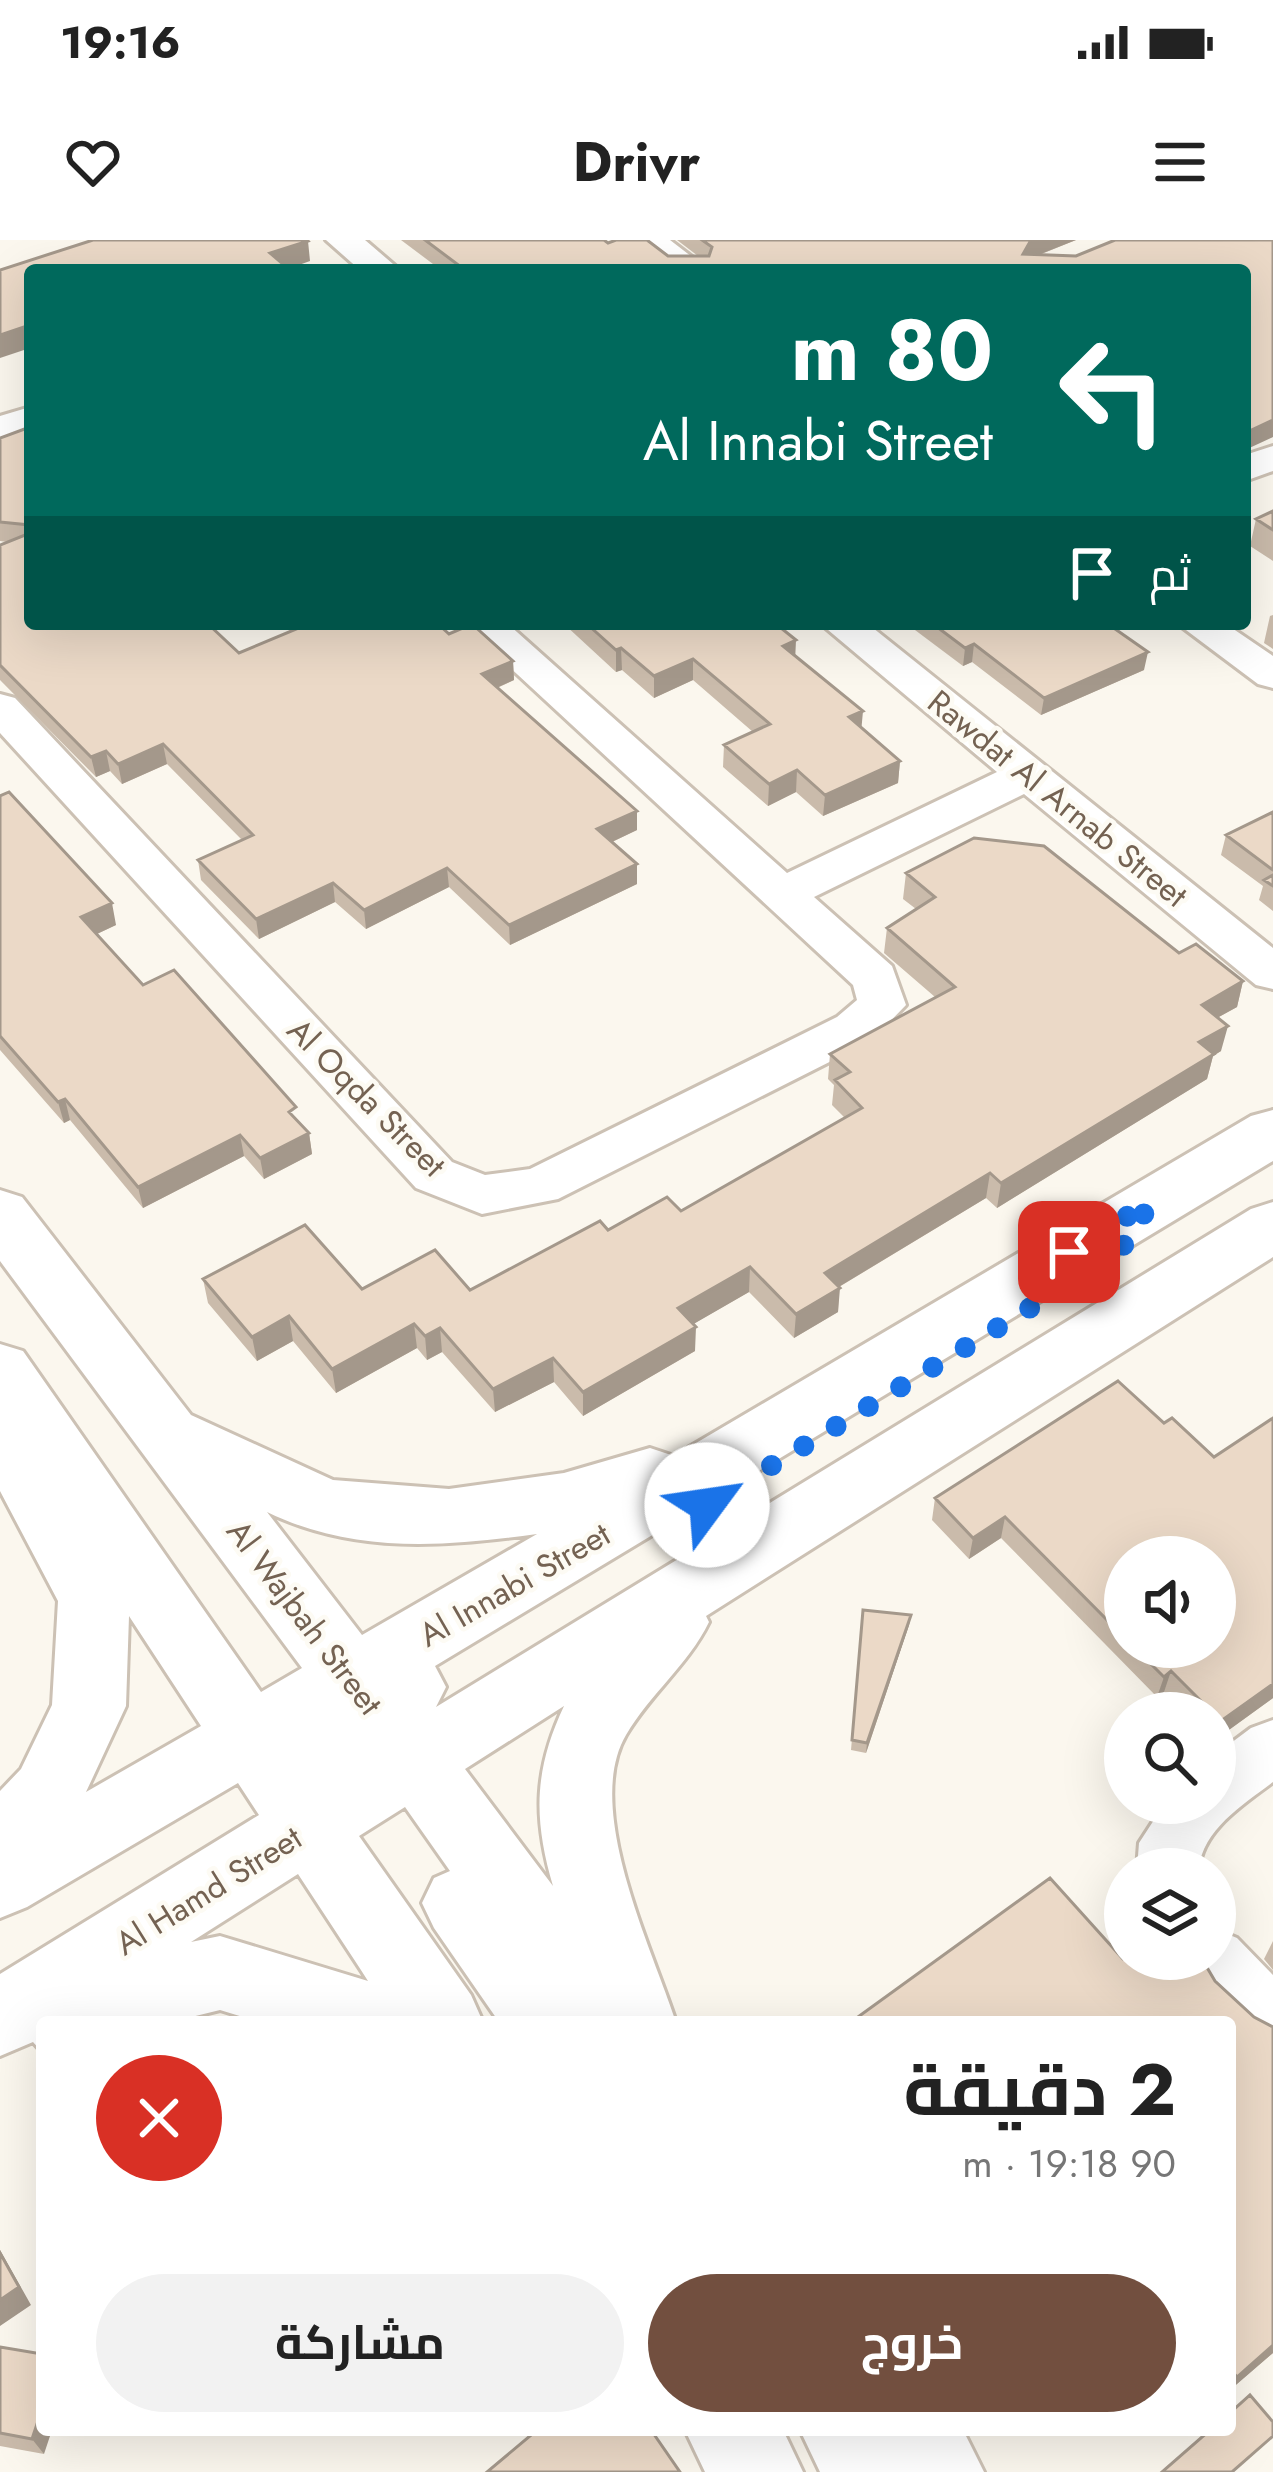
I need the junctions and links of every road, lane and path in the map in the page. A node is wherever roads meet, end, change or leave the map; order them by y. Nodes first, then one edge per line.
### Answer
1 (343, 240) edge
2 (647, 240) edge
3 (374, 264) edge
4 (682, 264) edge
5 (491, 630) edge
6 (850, 630) edge
7 (1207, 630) edge
8 (1273, 675) edge
9 (0, 707) edge
10 (1029, 773) junction
11 (785, 892) junction
12 (1273, 973) edge
13 (1273, 1132) edge
14 (1149, 1203) junction
15 (0, 1214) edge
16 (1273, 1226) edge
17 (0, 1326) edge
18 (0, 1370) edge
19 (0, 1406) edge
20 (166, 1433) junction
21 (750, 1446) junction
22 (702, 1586) junction
23 (1273, 1747) edge
24 (330, 1748) junction
25 (1236, 1774) edge
26 (0, 1844) edge
27 (0, 1882) edge
28 (0, 1967) edge
29 (1234, 1980) edge
30 (75, 2016) edge
31 (354, 2016) edge
32 (440, 2016) edge
33 (543, 2016) edge
34 (600, 2016) edge
35 (634, 2016) edge
36 (0, 2018) edge
37 (1273, 2022) edge
38 (36, 2037) edge
39 (0, 2056) edge
40 (733, 2436) edge
41 (848, 2436) edge
42 (912, 2436) edge
43 (758, 2472) edge
44 (875, 2472) edge
45 (939, 2472) edge

1 - 3 street
2 - 4 street
5 - 11 street, Al Oqda Street
6 - 10 street, Rawdat Al Arnab Street
7 - 8 street
9 - 11 street, Al Oqda Street
10 - 11 street
10 - 12 street, Rawdat Al Arnab Street
13 - 14 street, Al Innabi Street
14 - 21 street, Al Innabi Street
14 - 24 street
15 - 20 street, Al Wajbah Street
16 - 22 street
17 - 24 street
18 - 24 street, Al Wajbah Street
19 - 26 street
20 - 21 street
20 - 24 street, Al Wajbah Street
21 - 24 street, Al Innabi Street
22 - 24 street
22 - 35 street
23 - 25 street
24 - 27 street
24 - 28 street
24 - 32 street, Al Wajbah Street
24 - 33 street
24 - 34 street, Al Wajbah Street
24 - 36 street, Al Hamd Street
29 - 37 street
30 - 31 street
38 - 39 street
40 - 43 street
41 - 44 street
42 - 45 street

